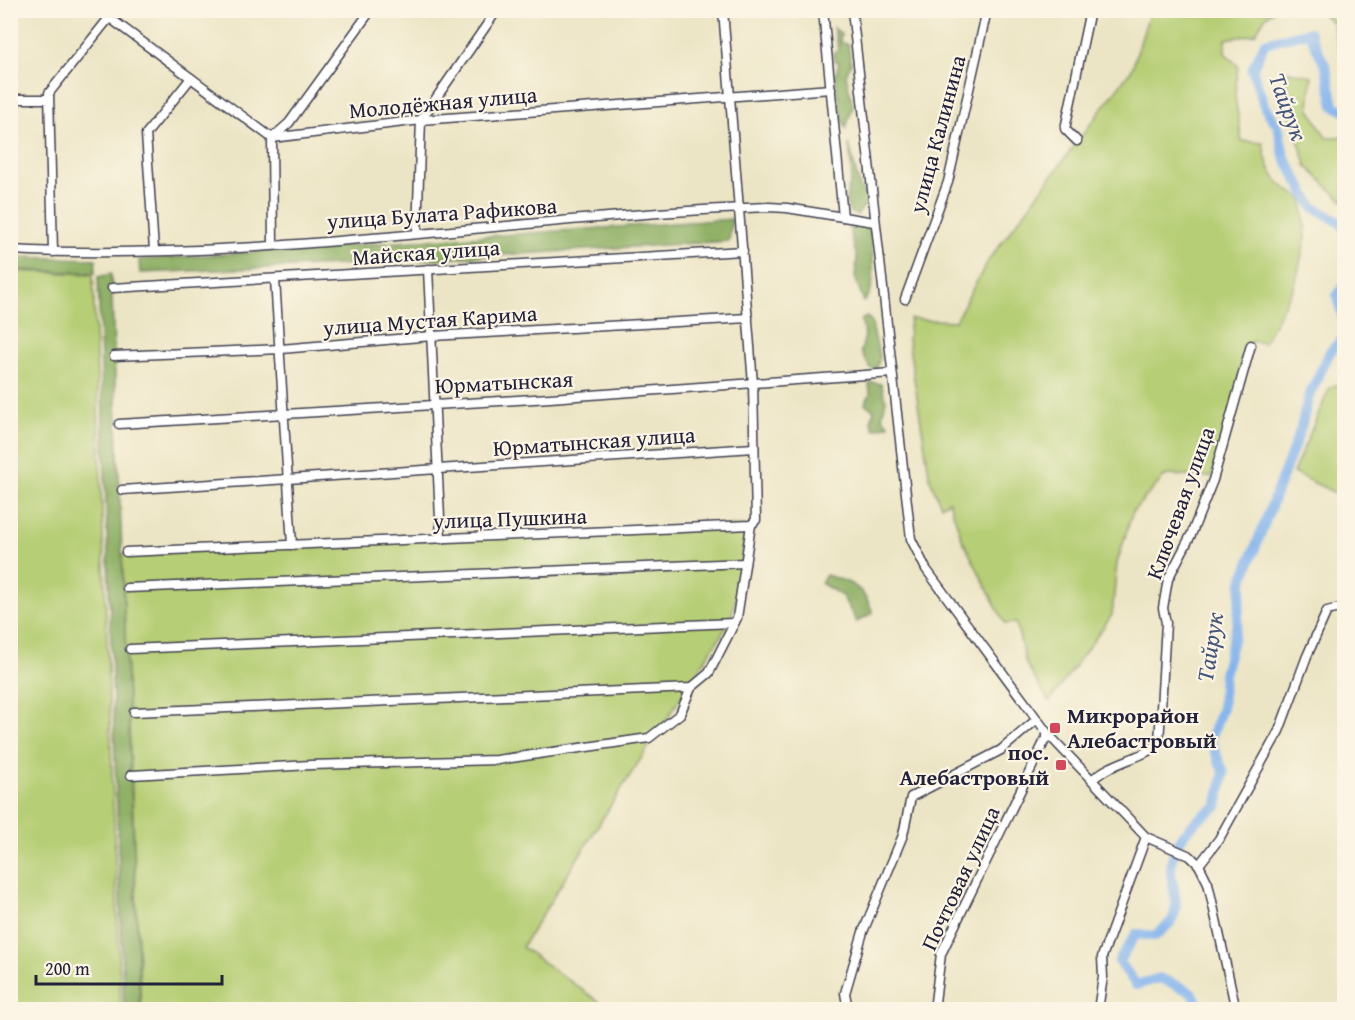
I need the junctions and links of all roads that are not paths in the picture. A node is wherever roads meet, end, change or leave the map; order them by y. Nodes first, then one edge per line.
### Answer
1 (371, 10) edge
2 (497, 10) edge
3 (723, 10) edge
4 (823, 10) edge
5 (987, 10) edge
6 (1090, 10) edge
7 (855, 12) edge
8 (104, 13) edge
9 (191, 78) junction
10 (831, 89) junction
11 (730, 97) junction
12 (10, 99) edge
13 (48, 99) junction
14 (421, 120) junction
15 (272, 138) junction
16 (1077, 141) dead end
17 (739, 208) junction
18 (843, 217) junction
19 (874, 222) junction
20 (417, 233) junction
21 (273, 245) junction
22 (10, 250) edge
23 (154, 250) junction
24 (53, 252) junction
25 (742, 252) junction
26 (428, 269) junction
27 (276, 279) junction
28 (112, 288) dead end
29 (905, 299) dead end
30 (748, 318) junction
31 (432, 336) junction
32 (1251, 345) dead end
33 (281, 350) junction
34 (114, 356) dead end
35 (892, 373) junction
36 (753, 384) junction
37 (433, 404) junction
38 (284, 413) junction
39 (119, 424) dead end
40 (754, 448) junction
41 (438, 469) junction
42 (287, 479) junction
43 (122, 490) dead end
44 (751, 525) junction
45 (441, 539) junction
46 (292, 545) junction
47 (126, 552) dead end
48 (745, 562) junction
49 (127, 588) dead end
50 (1344, 607) edge
51 (734, 623) junction
52 (130, 649) dead end
53 (691, 688) junction
54 (134, 712) dead end
55 (1036, 720) junction
56 (1048, 734) junction
57 (132, 775) dead end
58 (1092, 780) junction
59 (1146, 837) junction
60 (1199, 865) junction
61 (848, 1010) edge
62 (934, 1010) edge
63 (1098, 1010) edge
64 (1236, 1010) edge

1 - 15 street
2 - 14 street
3 - 11 street
4 - 10 street
5 - 29 street, улица Калинина
6 - 16 street
7 - 19 street
8 - 9 street
8 - 13 street
9 - 15 street
9 - 23 street
10 - 11 street, Молодёжная улица
10 - 18 street
11 - 14 street, Молодёжная улица
11 - 17 street
12 - 13 street
13 - 24 street
14 - 15 street, Молодёжная улица
14 - 20 street
15 - 21 street
17 - 18 street, улица Булата Рафикова
17 - 20 street, улица Булата Рафикова
17 - 25 street
18 - 19 street, улица Булата Рафикова
19 - 35 street
20 - 21 street, улица Булата Рафикова
21 - 23 street, улица Булата Рафикова
22 - 24 street, улица Булата Рафикова
23 - 24 street, улица Булата Рафикова
25 - 26 street, Майская улица
25 - 30 street
26 - 27 street, Майская улица
26 - 31 street
27 - 28 street, Майская улица
27 - 33 street
30 - 31 street, улица Мустая Карима
30 - 36 street
31 - 33 street, улица Мустая Карима
31 - 37 street
32 - 58 street, Ключевая улица
33 - 34 street, улица Мустая Карима
33 - 38 street
35 - 36 street, Юрматынская
35 - 55 street
36 - 37 street, Юрматынская
36 - 40 street
37 - 38 street, Юрматынская
37 - 41 street
38 - 39 street, Юрматынская
38 - 42 street
40 - 41 street, Юрматынская улица
40 - 44 street
41 - 42 street, Юрматынская улица
41 - 45 street
42 - 43 street, Юрматынская улица
42 - 46 street
44 - 45 street, улица Пушкина
44 - 48 street
45 - 46 street, улица Пушкина
46 - 47 street, улица Пушкина
48 - 49 street
48 - 51 street
50 - 60 street
51 - 52 street
51 - 53 street
53 - 54 street
53 - 57 street
55 - 56 street
55 - 61 street
56 - 58 street
56 - 62 street, Почтовая улица
58 - 59 street
59 - 60 street
59 - 63 street
60 - 64 street

